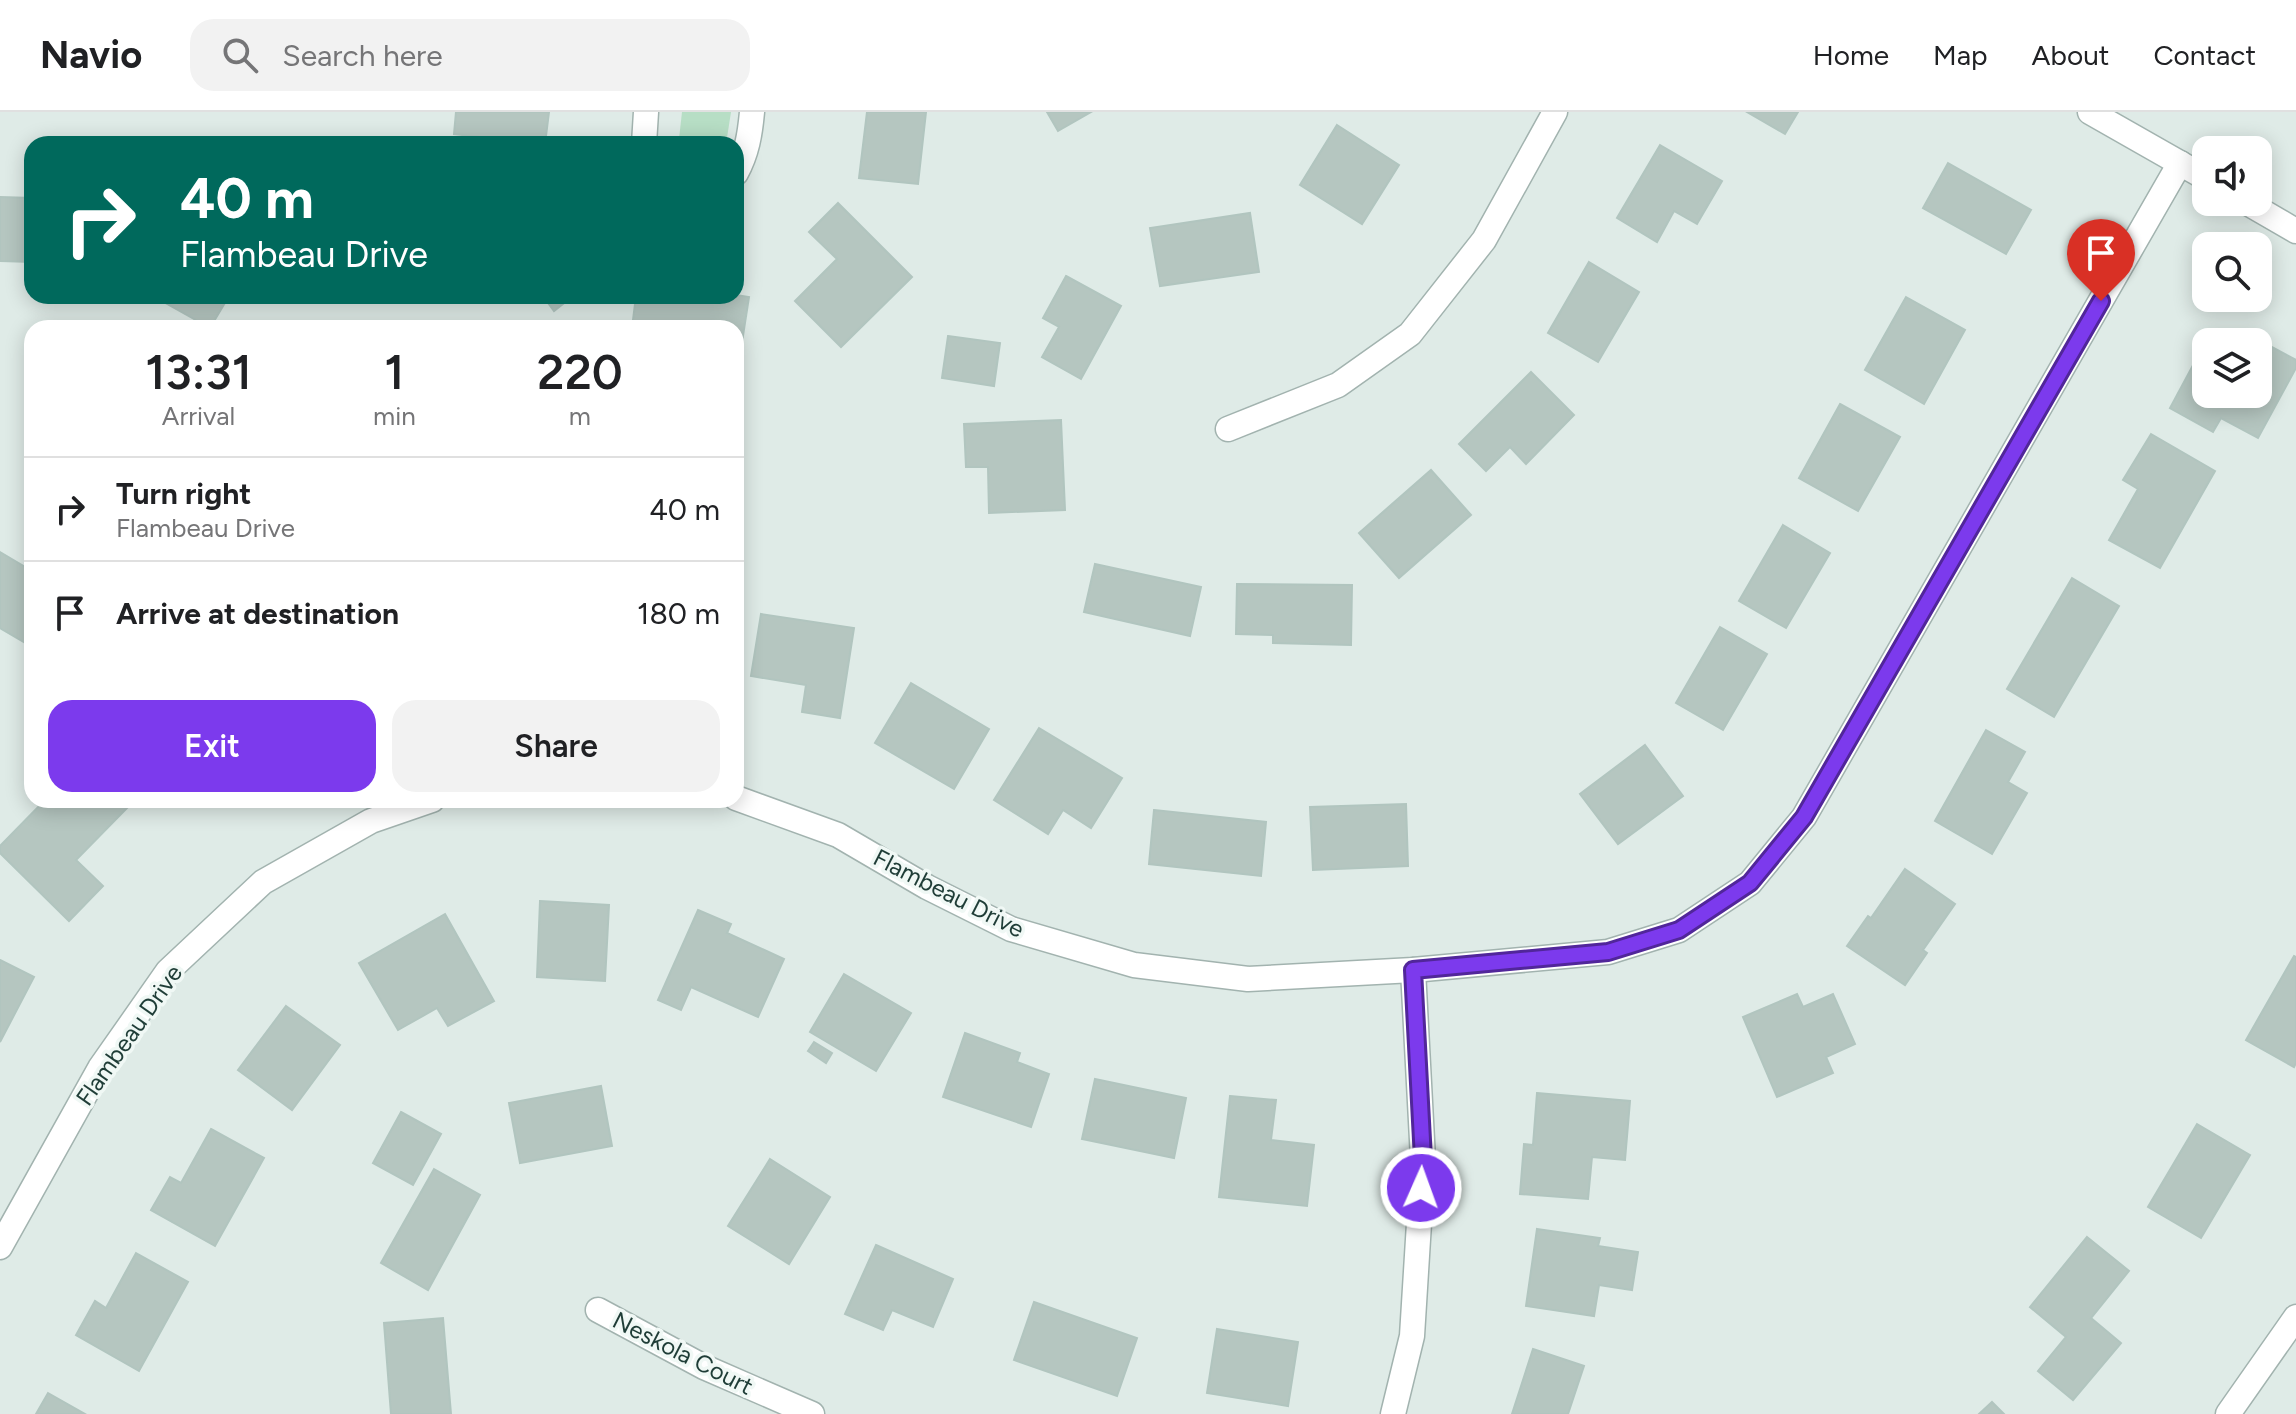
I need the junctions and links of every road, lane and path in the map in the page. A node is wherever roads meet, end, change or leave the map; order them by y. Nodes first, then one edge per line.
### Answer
1 (646, 112) edge
2 (752, 112) edge
3 (1555, 112) edge
4 (2090, 112) edge
5 (644, 136) edge
6 (744, 159) edge
7 (2180, 163) junction
8 (2192, 170) edge
9 (2270, 216) edge
10 (2296, 231) edge
11 (1228, 429) dead end
12 (744, 801) edge
13 (409, 808) edge
14 (1413, 970) junction
15 (0, 1247) edge
16 (598, 1310) dead end
17 (2296, 1317) edge
18 (812, 1414) edge
19 (1393, 1414) edge
20 (2228, 1414) edge

1 - 5 street
2 - 6 street
3 - 11 street
4 - 7 street
7 - 8 street
7 - 14 street, Flambeau Drive
9 - 10 street
12 - 14 street, Flambeau Drive
13 - 15 street, Flambeau Drive
14 - 19 street
16 - 18 street, Neskola Court
17 - 20 street

